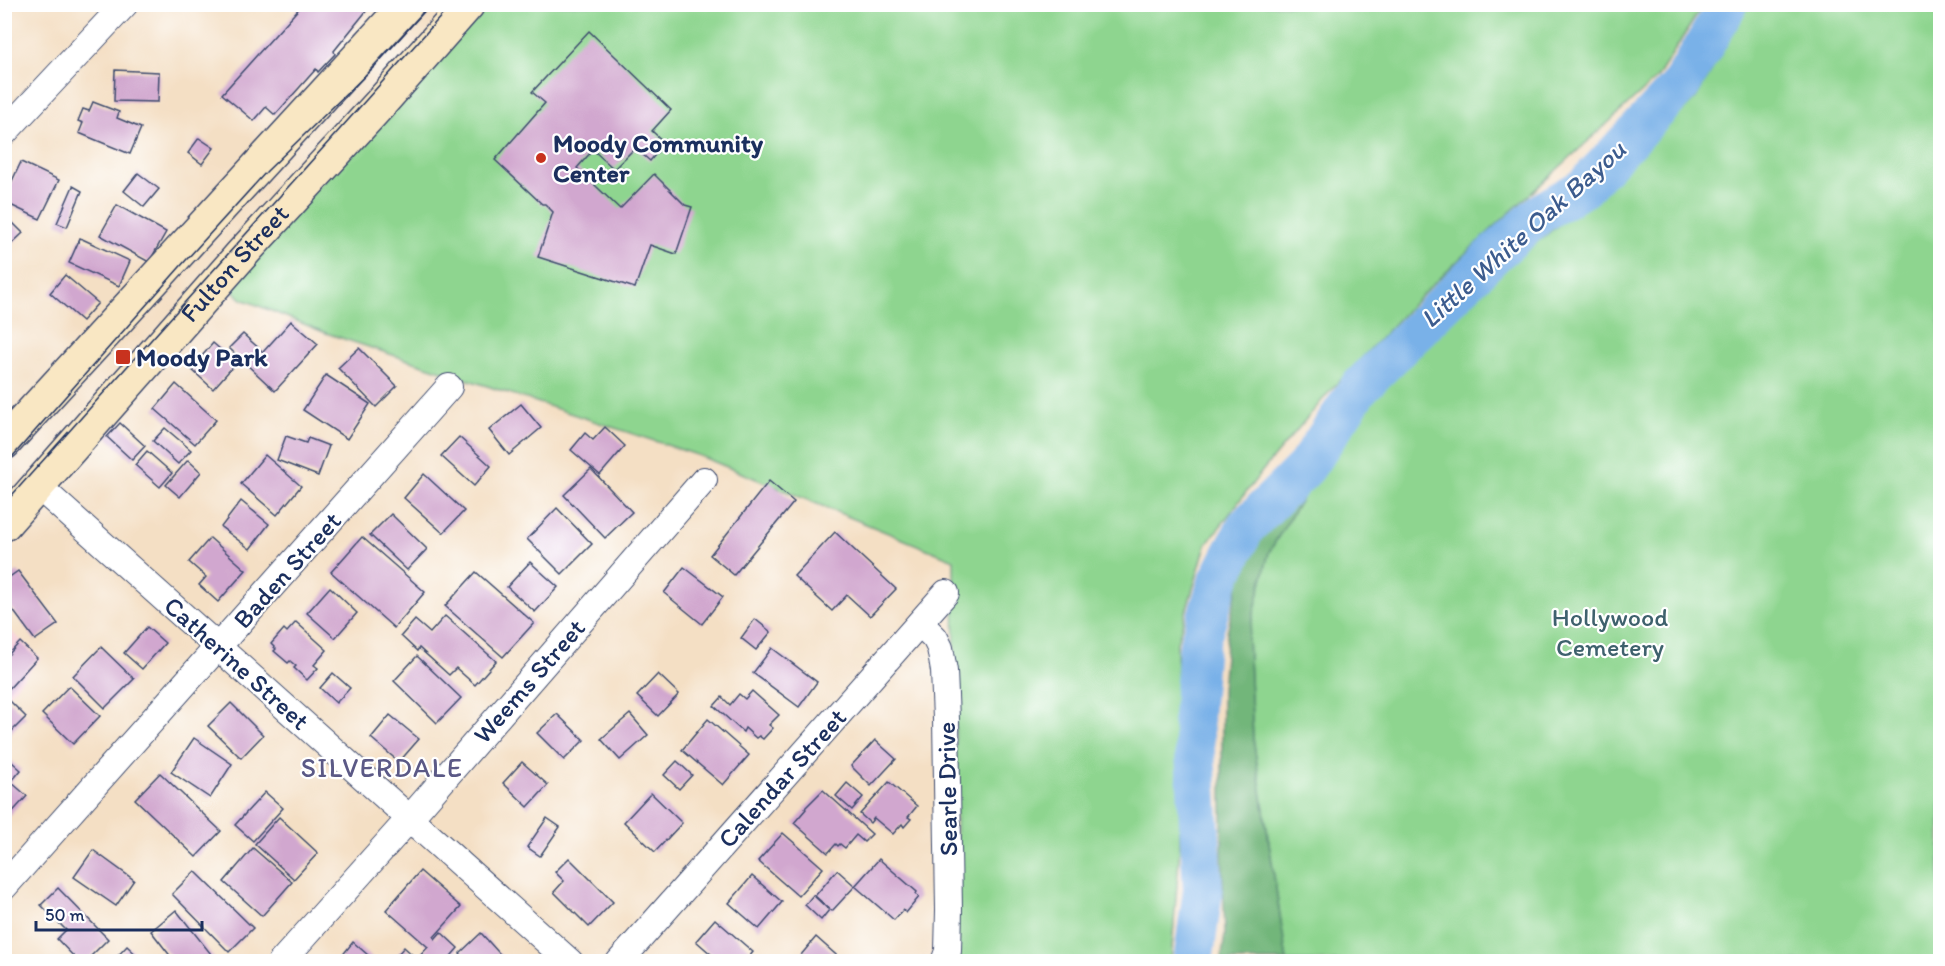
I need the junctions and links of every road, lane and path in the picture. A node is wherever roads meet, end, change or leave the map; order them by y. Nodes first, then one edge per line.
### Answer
1 (125, 4) edge
2 (407, 4) edge
3 (468, 4) edge
4 (4, 133) edge
5 (449, 387) dead end
6 (4, 443) edge
7 (704, 480) dead end
8 (38, 486) junction
9 (4, 524) edge
10 (946, 594) dead end
11 (920, 623) junction
12 (219, 646) junction
13 (410, 818) junction
14 (8, 875) edge
15 (281, 962) edge
16 (570, 962) edge
17 (619, 962) edge
18 (944, 962) edge

1 - 4 street
2 - 6 main road, Fulton Street
3 - 8 main road, Fulton Street
5 - 12 street, Baden Street
7 - 13 street, Weems Street
8 - 9 main road, Fulton Street
8 - 12 street, Catherine Street
10 - 11 street, Calendar Street
11 - 17 street, Calendar Street
11 - 18 street, Searle Drive
12 - 13 street, Catherine Street
12 - 14 street, Baden Street
13 - 15 street, Weems Street
13 - 16 street, Catherine Street

